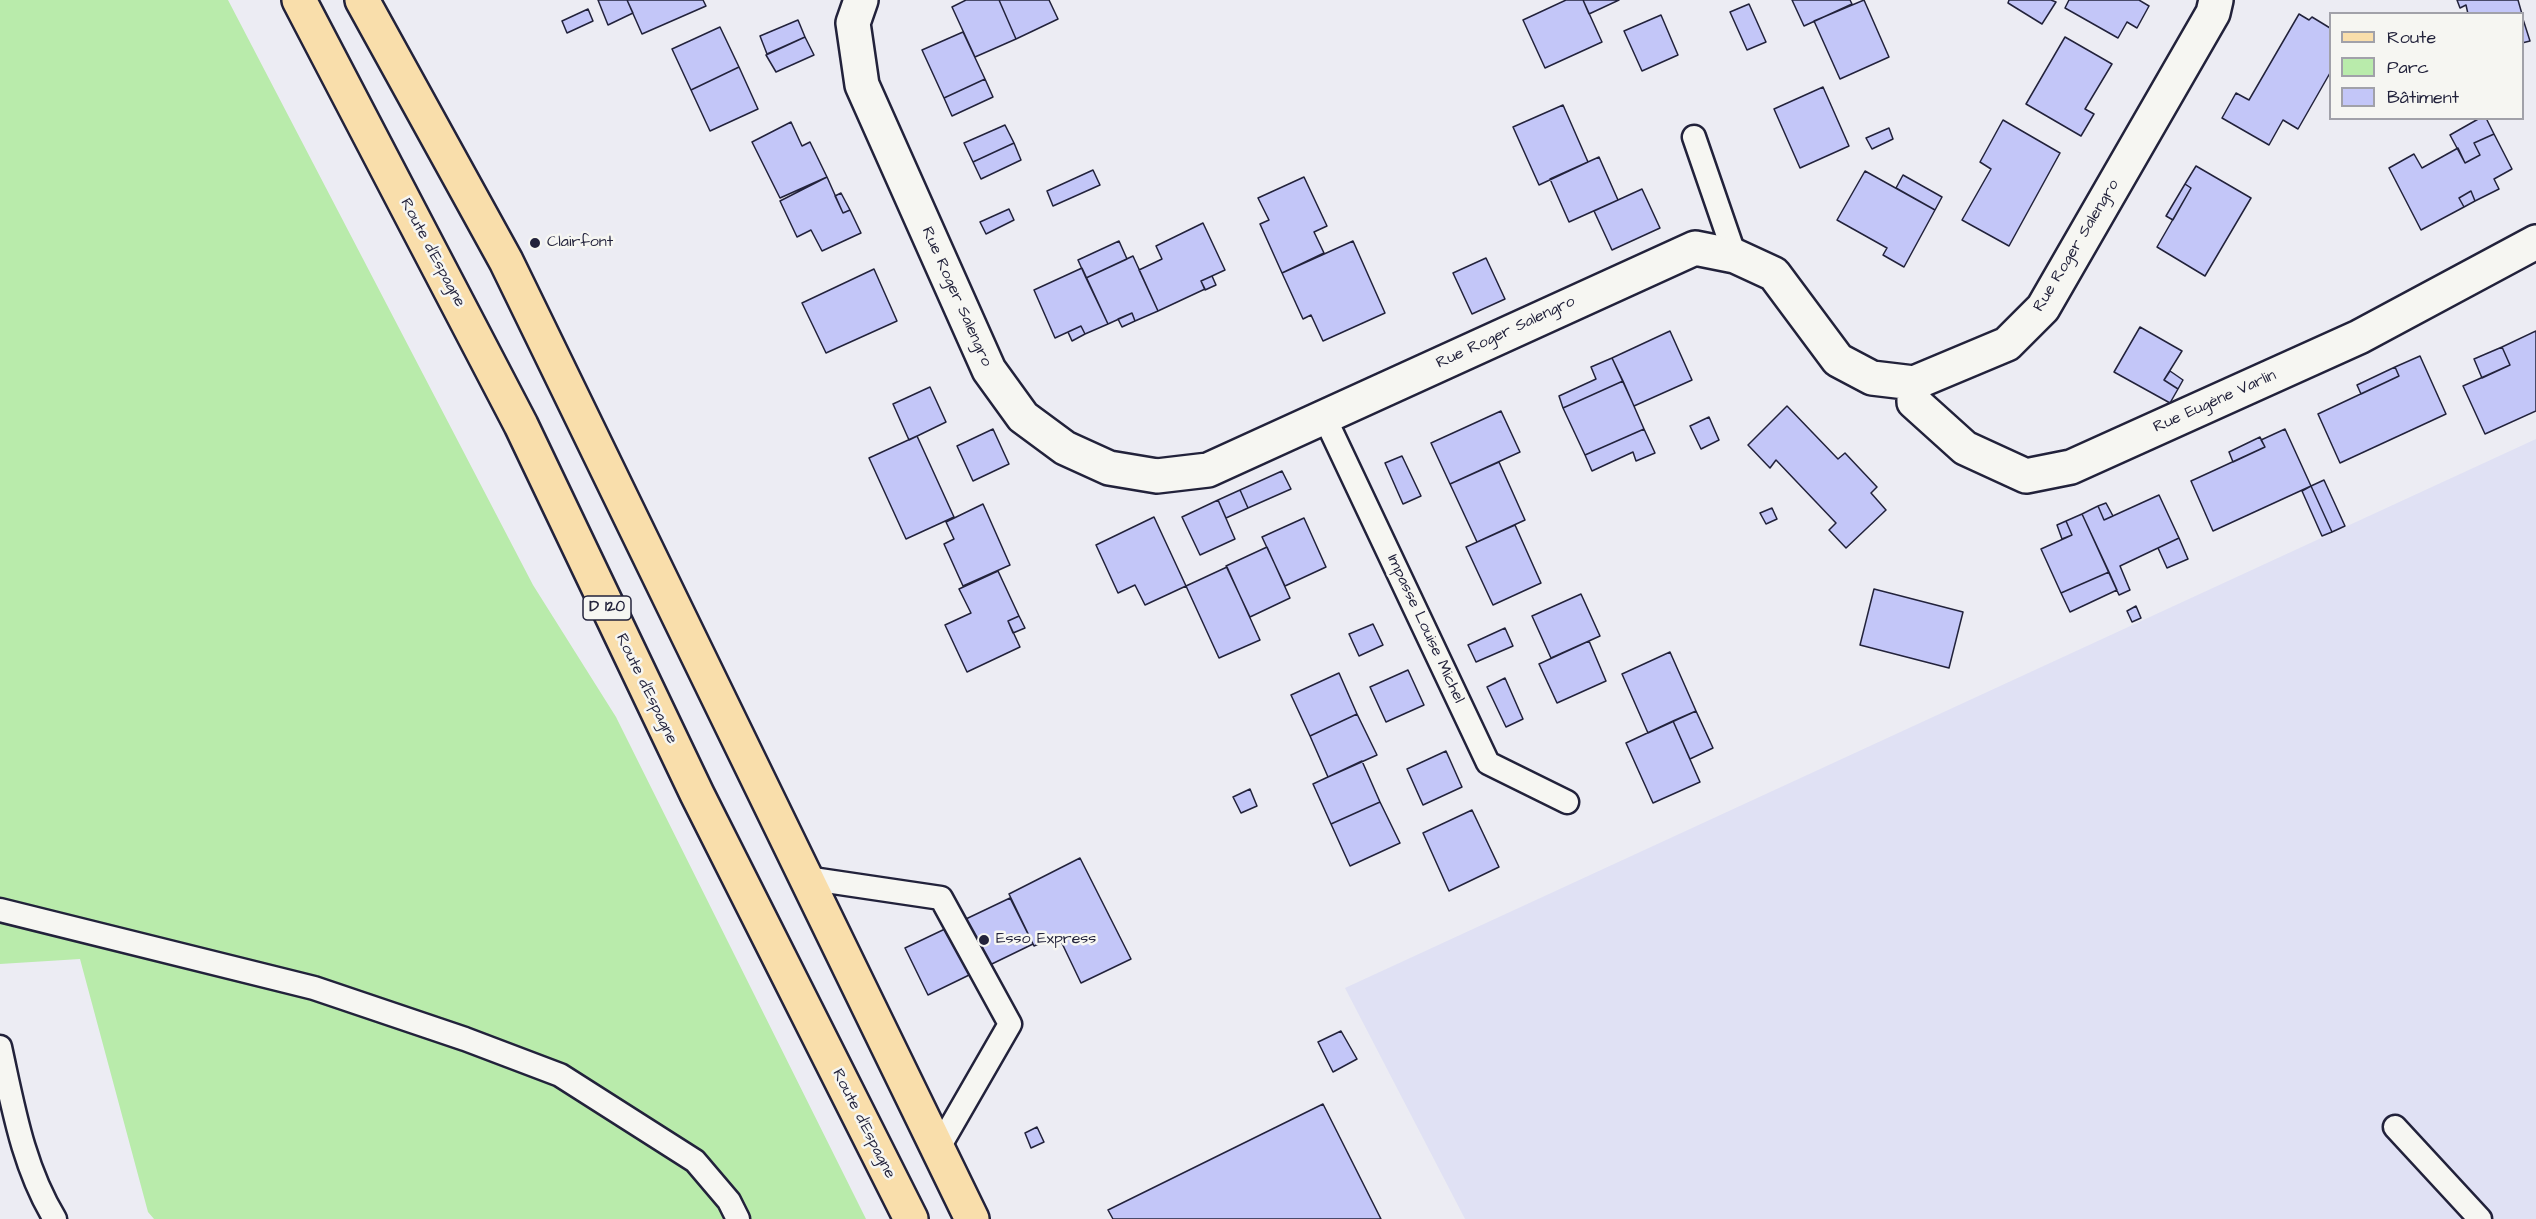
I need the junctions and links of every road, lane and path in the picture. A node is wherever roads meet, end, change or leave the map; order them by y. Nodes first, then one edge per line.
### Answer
1 (298, 0) edge
2 (362, 0) edge
3 (861, 0) edge
4 (2216, 0) edge
5 (1694, 137) dead end
6 (2536, 242) edge
7 (1735, 256) junction
8 (1914, 383) junction
9 (1324, 416) junction
10 (1568, 802) dead end
11 (806, 878) junction
12 (0, 910) edge
13 (0, 1047) edge
14 (2395, 1127) dead end
15 (938, 1149) junction
16 (55, 1219) edge
17 (738, 1219) edge
18 (911, 1219) edge
19 (972, 1219) edge
20 (2480, 1219) edge

1 - 18 main road, Route d'Espagne / D 120
2 - 11 main road
3 - 9 street, Rue Roger Salengro
4 - 8 street, Rue Roger Salengro
5 - 7 lane
6 - 8 street, Rue Eugène Varlin
7 - 8 street, Rue Roger Salengro
7 - 9 street, Rue Roger Salengro
9 - 10 lane, Impasse Louise Michel
11 - 15 main road
11 - 15 lane
12 - 17 lane
13 - 16 lane
14 - 20 lane
15 - 19 main road

